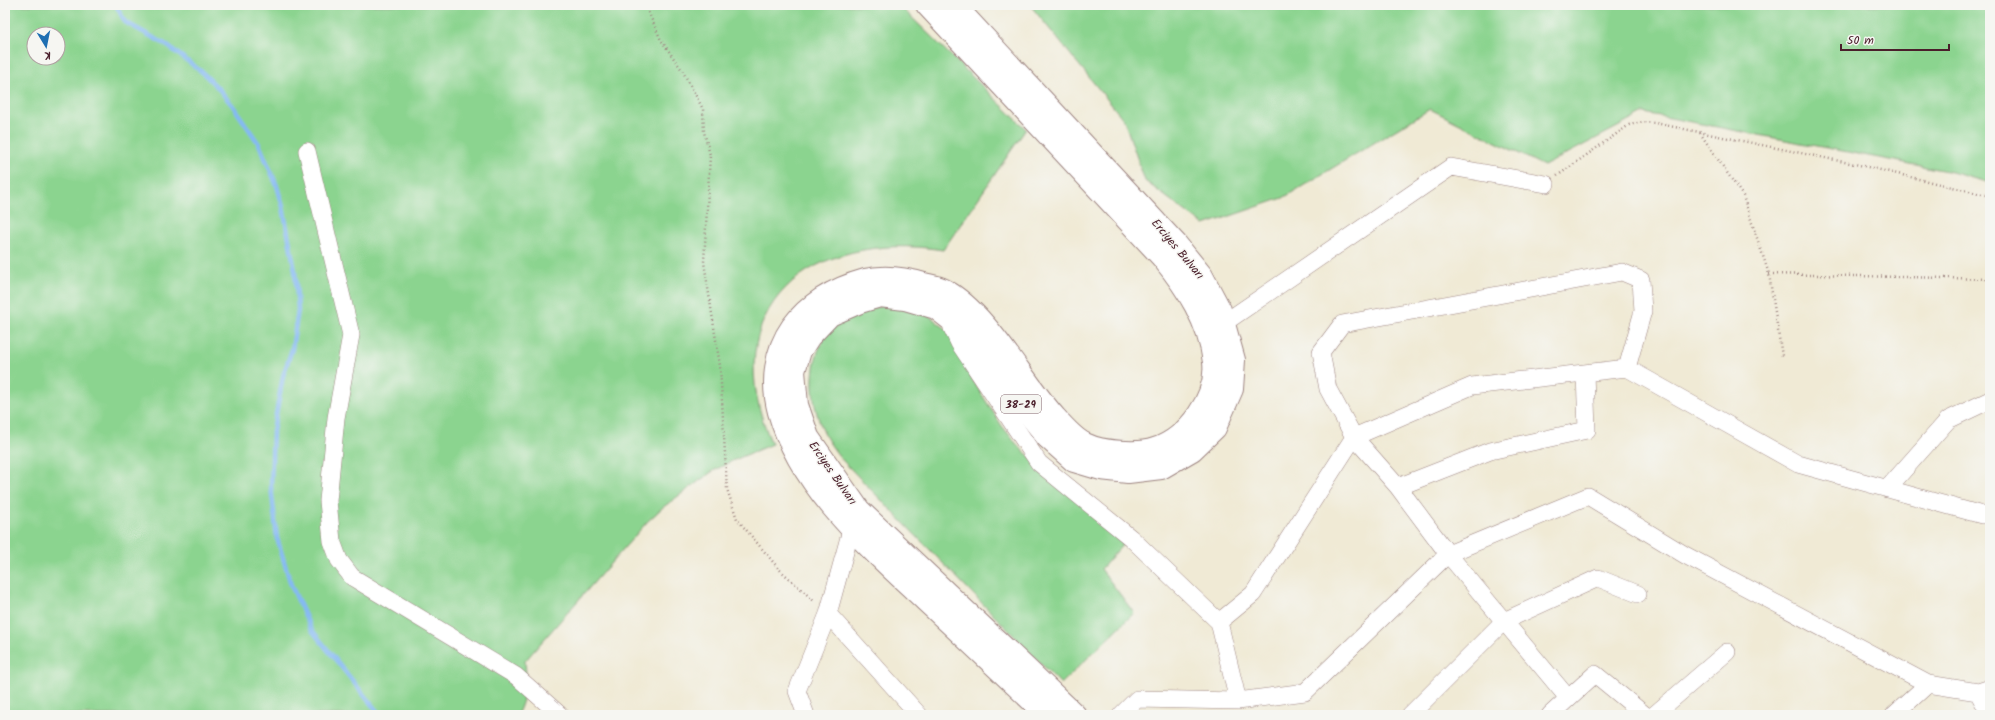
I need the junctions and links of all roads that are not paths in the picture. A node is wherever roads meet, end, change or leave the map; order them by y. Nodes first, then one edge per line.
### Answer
1 (927, 5) edge
2 (954, 5) edge
3 (308, 151) dead end
4 (1546, 184) road end
5 (946, 316) junction
6 (1224, 323) junction
7 (1627, 368) junction
8 (1585, 373) junction
9 (1990, 400) edge
10 (1354, 437) junction
11 (1398, 487) junction
12 (1887, 489) junction
13 (1990, 515) edge
14 (851, 530) junction
15 (1448, 554) junction
16 (1638, 594) dead end
17 (828, 614) junction
18 (1219, 622) junction
19 (1504, 622) junction
20 (1727, 652) dead end
21 (1928, 684) junction
22 (1984, 690) edge
23 (1568, 698) junction
24 (1238, 701) junction
25 (560, 715) edge
26 (806, 715) edge
27 (919, 715) edge
28 (1047, 715) edge
29 (1075, 715) edge
30 (1121, 715) edge
31 (1410, 715) edge
32 (1550, 715) edge
33 (1645, 715) edge
34 (1654, 715) edge
35 (1894, 715) edge
36 (1990, 715) edge

1 - 14 highway, Erciyes Bulvarı / 38-29
2 - 6 highway, Erciyes Bulvarı / 38-29
3 - 25 street
4 - 6 street
5 - 6 highway, Erciyes Bulvarı / 38-29
5 - 18 street
5 - 29 highway, Erciyes Bulvarı / 38-29
7 - 8 street
7 - 10 street
7 - 12 street
8 - 10 street
8 - 11 street
9 - 12 street
10 - 11 street
10 - 18 street
11 - 15 street
12 - 13 street
14 - 17 street
14 - 28 highway, Erciyes Bulvarı / 38-29
15 - 19 street
15 - 21 street
15 - 24 street
16 - 19 street
17 - 26 street
17 - 27 street
18 - 24 street
19 - 23 street
19 - 31 street
20 - 34 street
21 - 22 street
21 - 35 street
22 - 36 street
23 - 32 street
23 - 33 street
24 - 30 street

